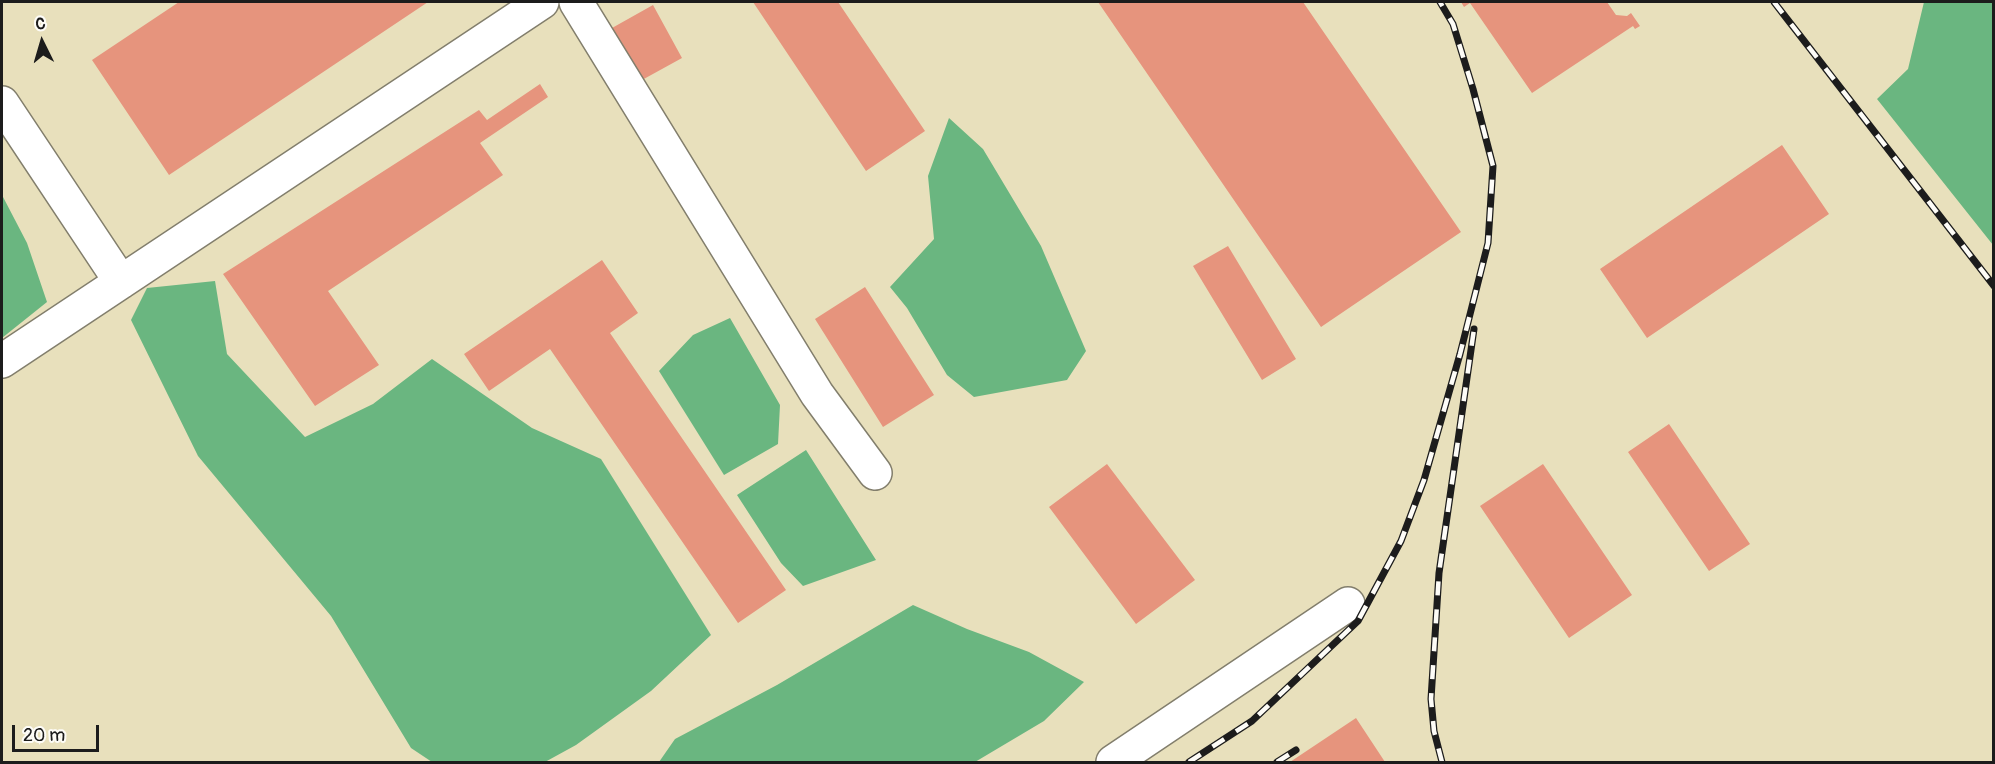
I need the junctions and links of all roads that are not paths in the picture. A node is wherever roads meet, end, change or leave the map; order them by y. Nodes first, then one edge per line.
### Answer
1 (542, 2) edge
2 (576, 2) edge
3 (2, 103) edge
4 (121, 282) junction
5 (2, 361) edge
6 (875, 473) dead end
7 (1348, 604) dead end
8 (1113, 762) edge

1 - 4 street
2 - 6 street
3 - 4 street
4 - 5 street
7 - 8 street

